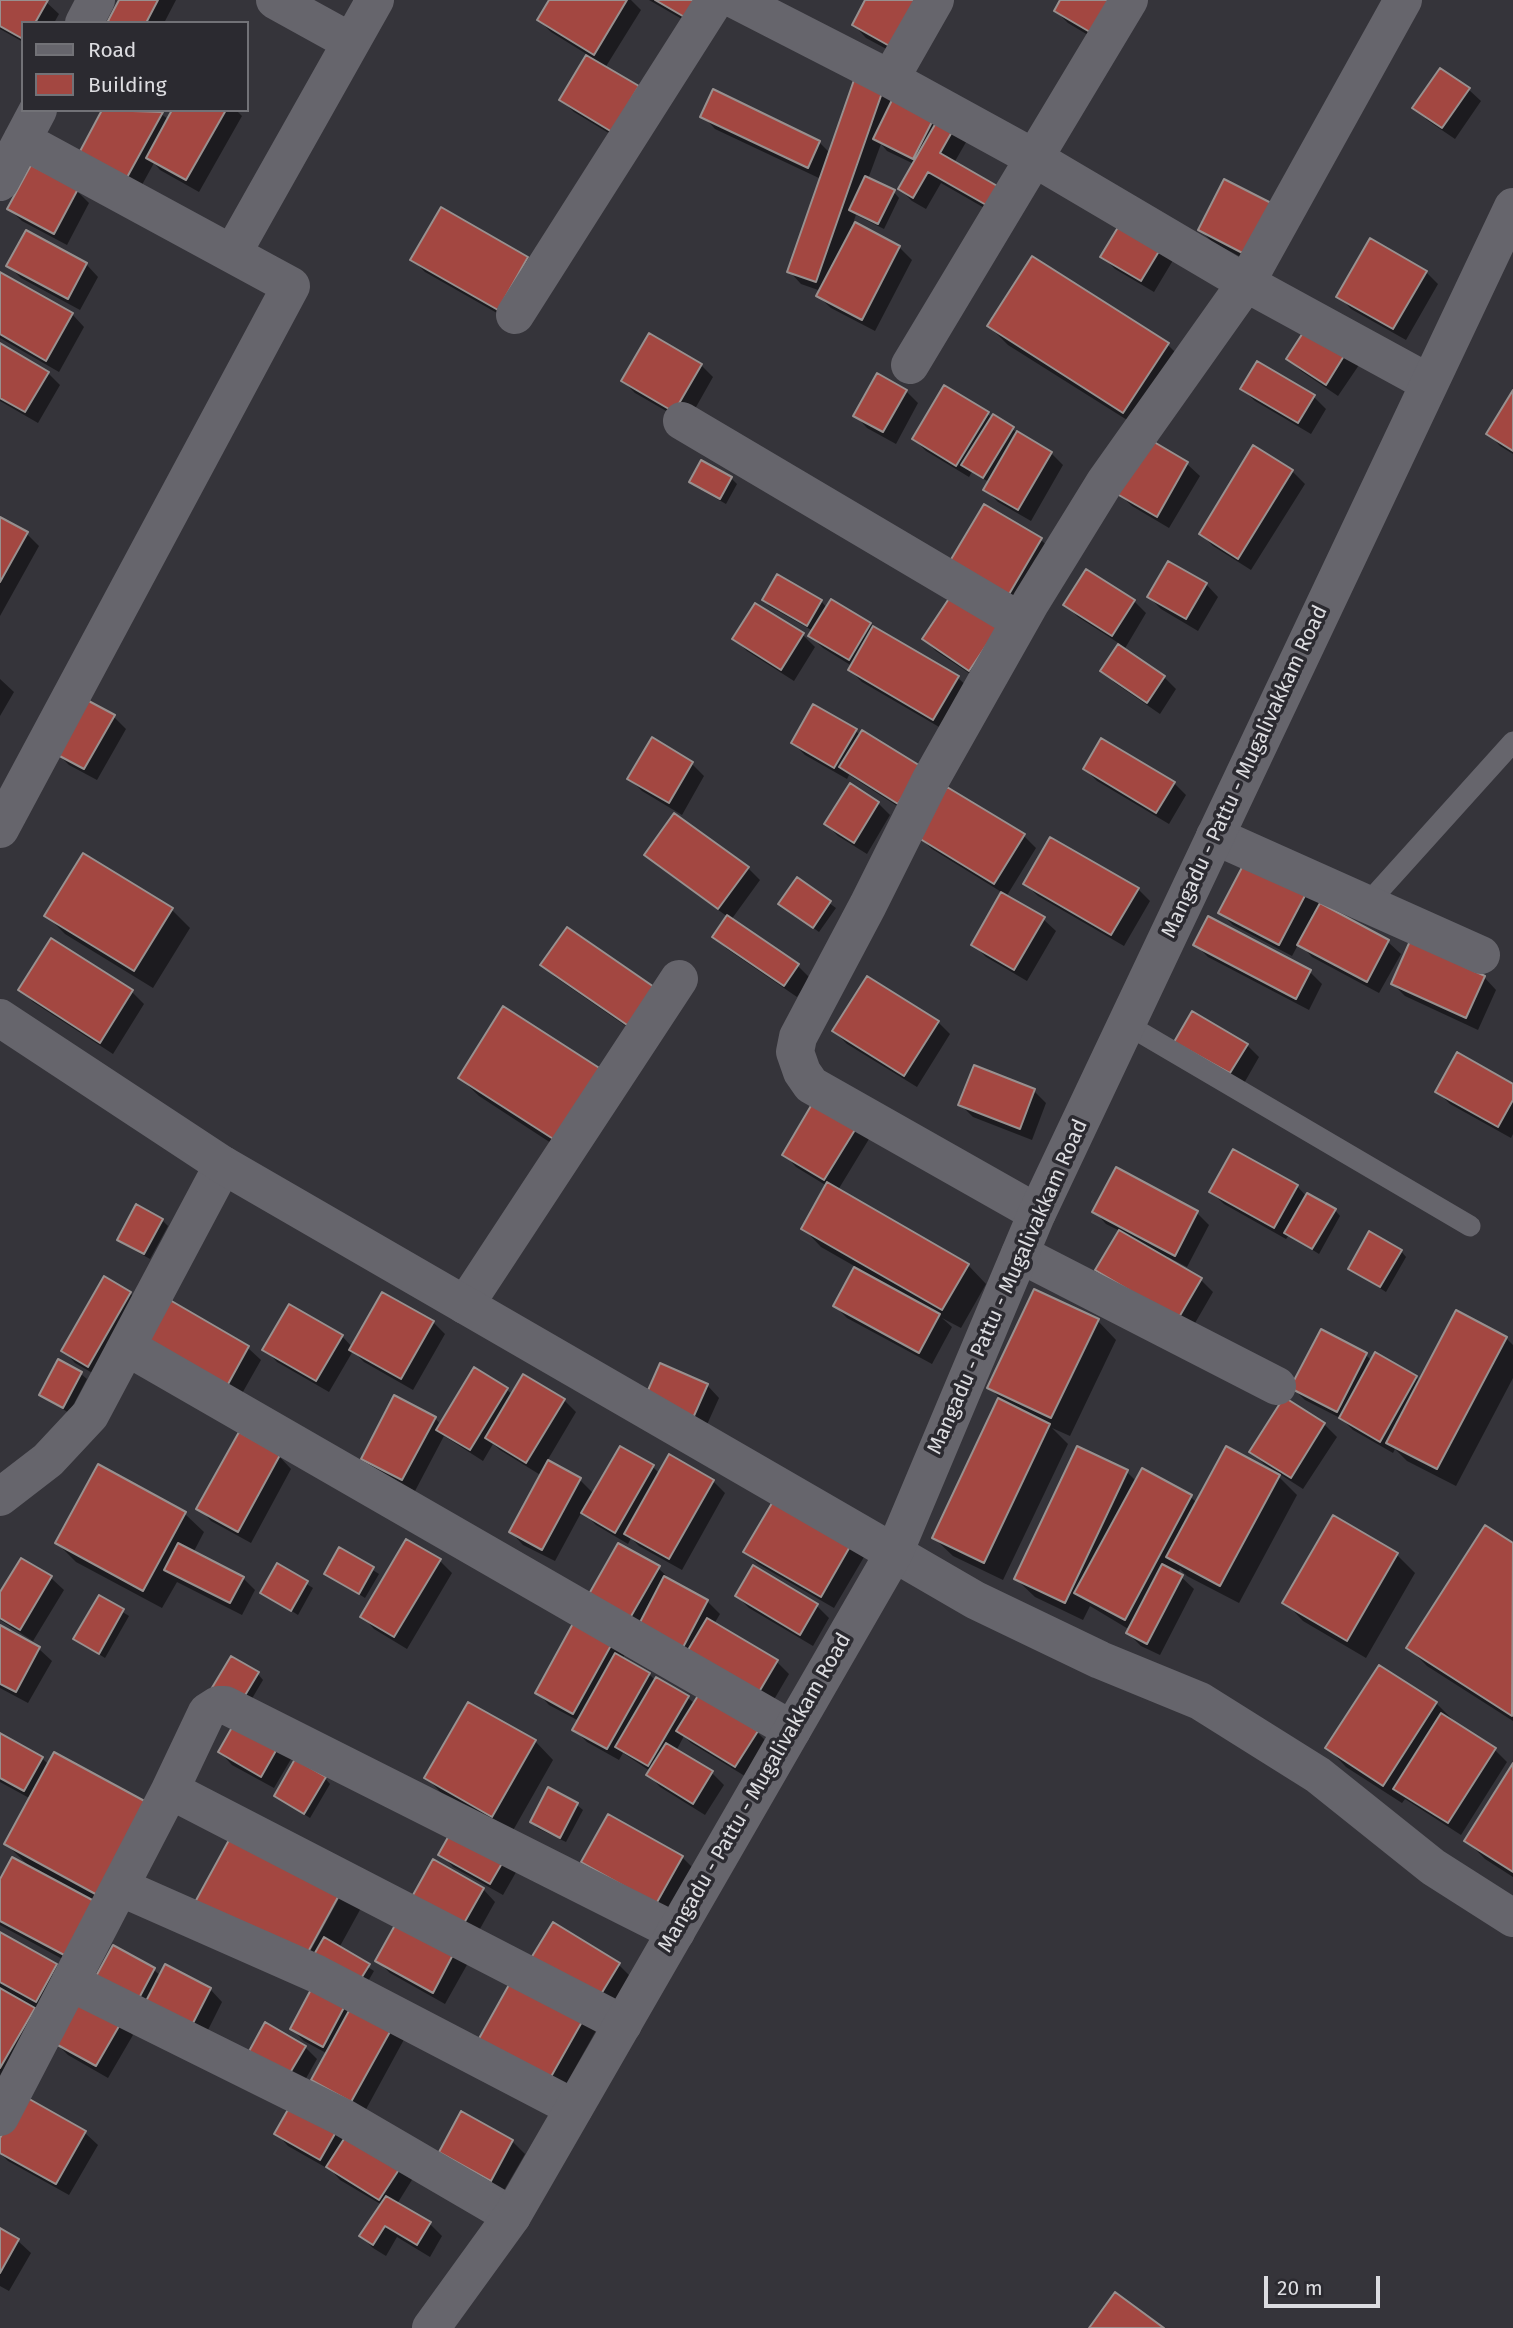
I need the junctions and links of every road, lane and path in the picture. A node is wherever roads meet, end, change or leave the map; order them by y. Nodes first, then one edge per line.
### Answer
1 (96, 0) edge
2 (275, 0) edge
3 (375, 0) edge
4 (715, 0) edge
5 (736, 0) edge
6 (935, 0) edge
7 (1129, 0) edge
8 (1403, 0) edge
9 (85, 21) edge
10 (351, 42) junction
11 (890, 79) junction
12 (30, 125) edge
13 (1034, 158) junction
14 (0, 182) edge
15 (1513, 207) edge
16 (232, 254) junction
17 (1246, 283) junction
18 (516, 315) dead end
19 (910, 365) dead end
20 (1429, 383) junction
21 (682, 421) dead end
22 (1020, 621) junction
23 (1513, 742) edge
24 (0, 829) edge
25 (1215, 835) junction
26 (1367, 904) junction
27 (1481, 955) dead end
28 (679, 979) dead end
29 (0, 1018) edge
30 (1126, 1024) junction
31 (223, 1165) junction
32 (1037, 1213) junction
33 (1470, 1226) dead end
34 (1020, 1254) junction
35 (465, 1305) junction
36 (127, 1346) junction
37 (1277, 1386) dead end
38 (0, 1497) edge
39 (894, 1553) junction
40 (792, 1730) junction
41 (170, 1790) junction
42 (120, 1886) junction
43 (1513, 1918) edge
44 (676, 1932) junction
45 (70, 1982) junction
46 (622, 2024) junction
47 (574, 2108) junction
48 (0, 2117) edge
49 (512, 2216) junction
50 (431, 2328) edge

1 - 9 street
2 - 10 street
3 - 10 street
4 - 18 street
5 - 11 street
6 - 11 street
7 - 13 street
8 - 17 street
10 - 16 street
11 - 13 street
12 - 14 street
12 - 16 street
13 - 17 street
13 - 19 street
15 - 20 street, Mangadu - Pattu - Mugalivakkam Road
16 - 24 street
17 - 20 street
17 - 22 street
20 - 25 street, Mangadu - Pattu - Mugalivakkam Road
21 - 22 street
22 - 32 street
23 - 26 lane
25 - 26 street
25 - 30 street, Mangadu - Pattu - Mugalivakkam Road
26 - 27 street
28 - 35 street
29 - 31 street
30 - 32 street, Mangadu - Pattu - Mugalivakkam Road
30 - 33 lane
31 - 35 street
31 - 36 street
32 - 34 street, Mangadu - Pattu - Mugalivakkam Road
34 - 37 street
34 - 39 street, Mangadu - Pattu - Mugalivakkam Road
35 - 39 street
36 - 38 street
36 - 40 street
39 - 40 street, Mangadu - Pattu - Mugalivakkam Road
39 - 43 street
40 - 44 street, Mangadu - Pattu - Mugalivakkam Road
41 - 42 street
41 - 44 street
41 - 46 street
42 - 45 street
42 - 47 street
44 - 46 street, Mangadu - Pattu - Mugalivakkam Road
45 - 48 street
45 - 49 street
46 - 47 street, Mangadu - Pattu - Mugalivakkam Road
47 - 49 street, Mangadu - Pattu - Mugalivakkam Road
49 - 50 street, Mangadu - Pattu - Mugalivakkam Road

